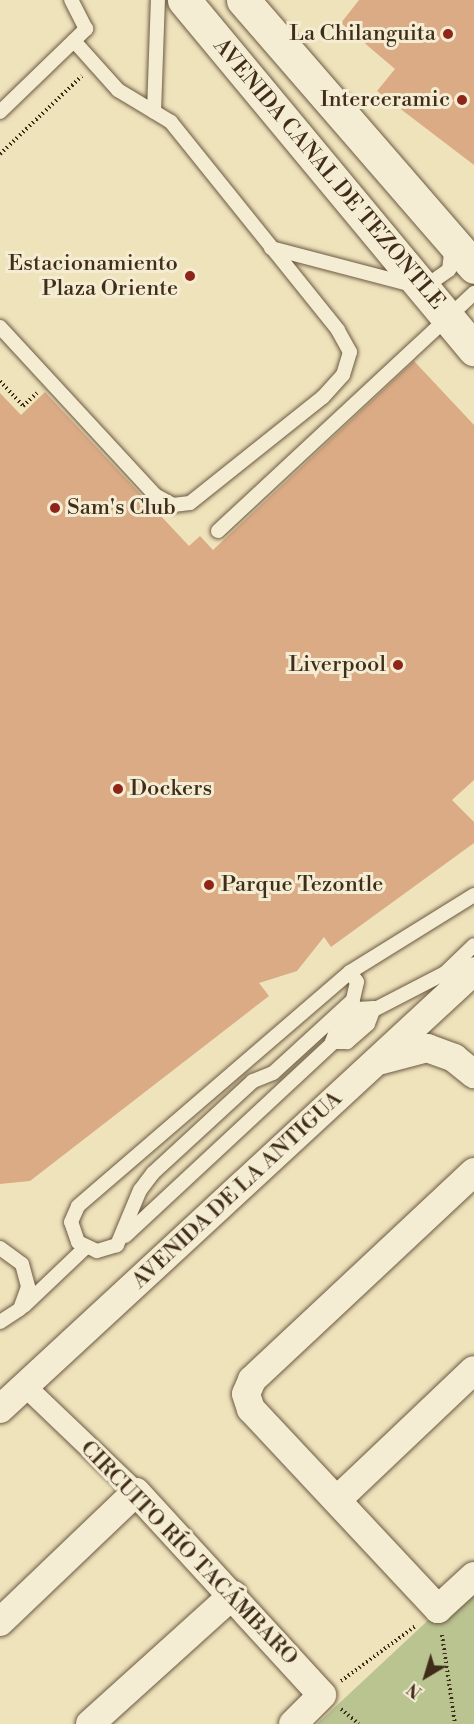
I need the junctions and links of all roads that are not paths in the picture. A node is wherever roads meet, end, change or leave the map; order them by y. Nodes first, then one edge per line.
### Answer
1 (71, 0) edge
2 (158, 0) edge
3 (184, 0) edge
4 (243, 0) edge
5 (74, 41) junction
6 (0, 112) edge
7 (154, 112) junction
8 (452, 242) junction
9 (271, 248) junction
10 (474, 267) edge
11 (423, 288) junction
12 (474, 293) edge
13 (447, 317) junction
14 (0, 327) edge
15 (474, 349) edge
16 (218, 531) dead end
17 (474, 895) edge
18 (474, 945) edge
19 (474, 971) edge
20 (350, 972) junction
21 (391, 999) junction
22 (353, 1000) junction
23 (378, 1061) junction
24 (474, 1074) edge
25 (474, 1172) edge
26 (123, 1237) junction
27 (0, 1248) edge
28 (86, 1248) junction
29 (10, 1316) edge
30 (0, 1328) edge
31 (474, 1370) edge
32 (24, 1385) junction
33 (0, 1409) edge
34 (136, 1492) junction
35 (338, 1498) junction
36 (474, 1576) edge
37 (233, 1595) junction
38 (0, 1622) edge
39 (90, 1724) edge
40 (293, 1724) edge

1 - 5 lane
2 - 7 lane
3 - 11 main road, AVENIDA CANAL DE TEZONTLE
4 - 8 main road, AVENIDA CANAL DE TEZONTLE
5 - 6 lane
5 - 7 lane
7 - 9 lane
8 - 10 main road, AVENIDA CANAL DE TEZONTLE
8 - 11 lane
9 - 11 lane
9 - 14 lane
11 - 13 main road, AVENIDA CANAL DE TEZONTLE
12 - 13 lane
13 - 15 main road, AVENIDA CANAL DE TEZONTLE
13 - 16 lane
17 - 20 lane
18 - 21 lane
19 - 23 street, AVENIDA DE LA ANTIGUA
20 - 22 lane
20 - 28 lane
21 - 22 lane
21 - 26 lane
22 - 26 lane
23 - 24 street
23 - 32 street, AVENIDA DE LA ANTIGUA
25 - 35 street
26 - 28 lane
27 - 29 lane
28 - 29 lane
29 - 30 lane
31 - 35 street
32 - 33 street, AVENIDA DE LA ANTIGUA
32 - 34 street, CIRCUITO RÍO TACÁMBARO
34 - 37 street, CIRCUITO RÍO TACÁMBARO
34 - 38 street
35 - 36 street
37 - 39 street
37 - 40 street, CIRCUITO RÍO TACÁMBARO

